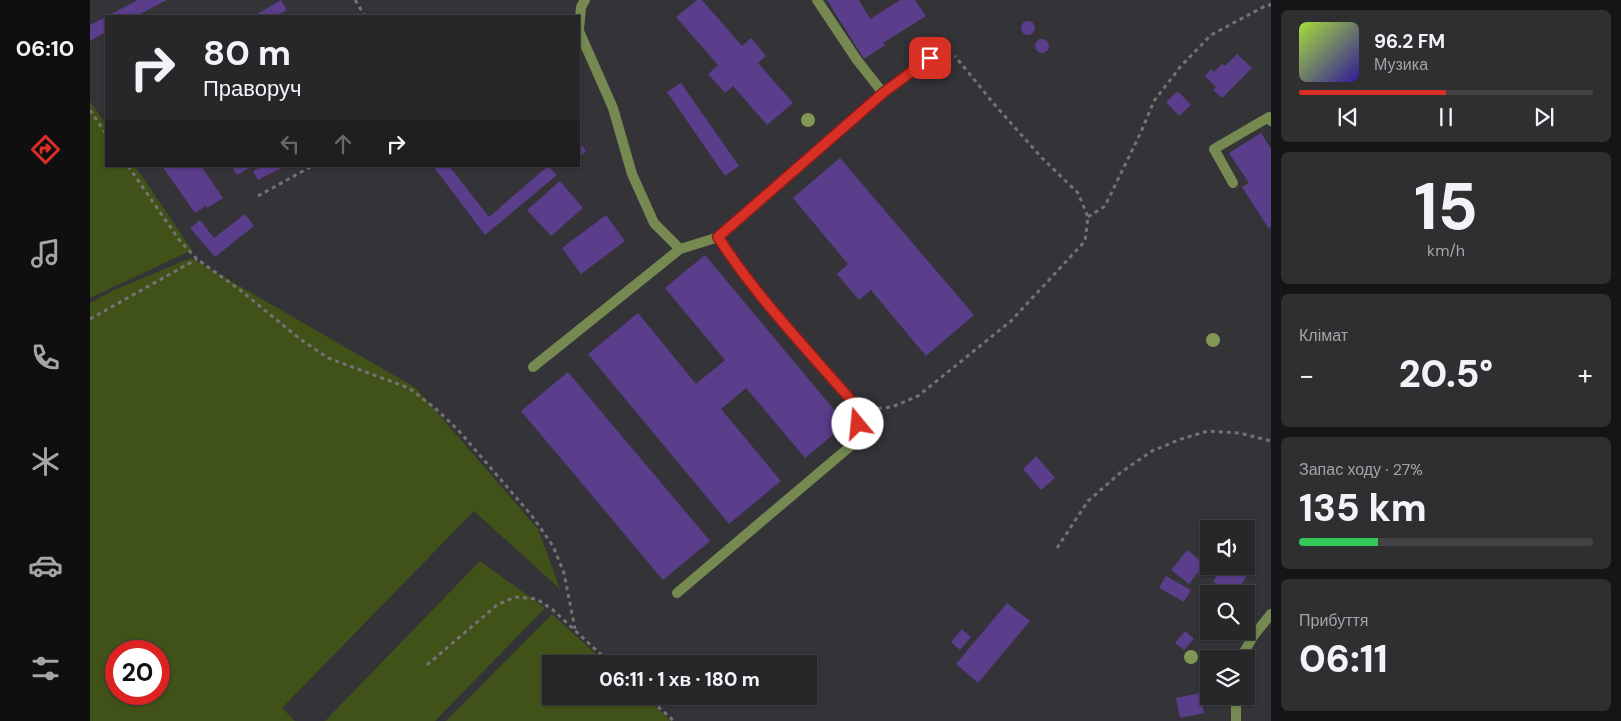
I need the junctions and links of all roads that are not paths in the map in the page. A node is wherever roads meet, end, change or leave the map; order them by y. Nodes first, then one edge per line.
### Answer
1 (585, 0) edge
2 (817, 0) edge
3 (580, 18) edge
4 (580, 33) edge
5 (946, 46) road end
6 (883, 93) junction
7 (1271, 121) edge
8 (1233, 183) dead end
9 (718, 237) junction
10 (680, 249) junction
11 (533, 367) dead end
12 (677, 593) dead end
13 (1271, 614) edge
14 (1245, 650) edge
15 (1236, 705) edge
16 (1236, 721) edge

1 - 3 street
2 - 6 street
4 - 10 street
5 - 6 street
6 - 9 street
7 - 8 street
9 - 10 street
9 - 12 street
10 - 11 street
13 - 14 street
15 - 16 street

